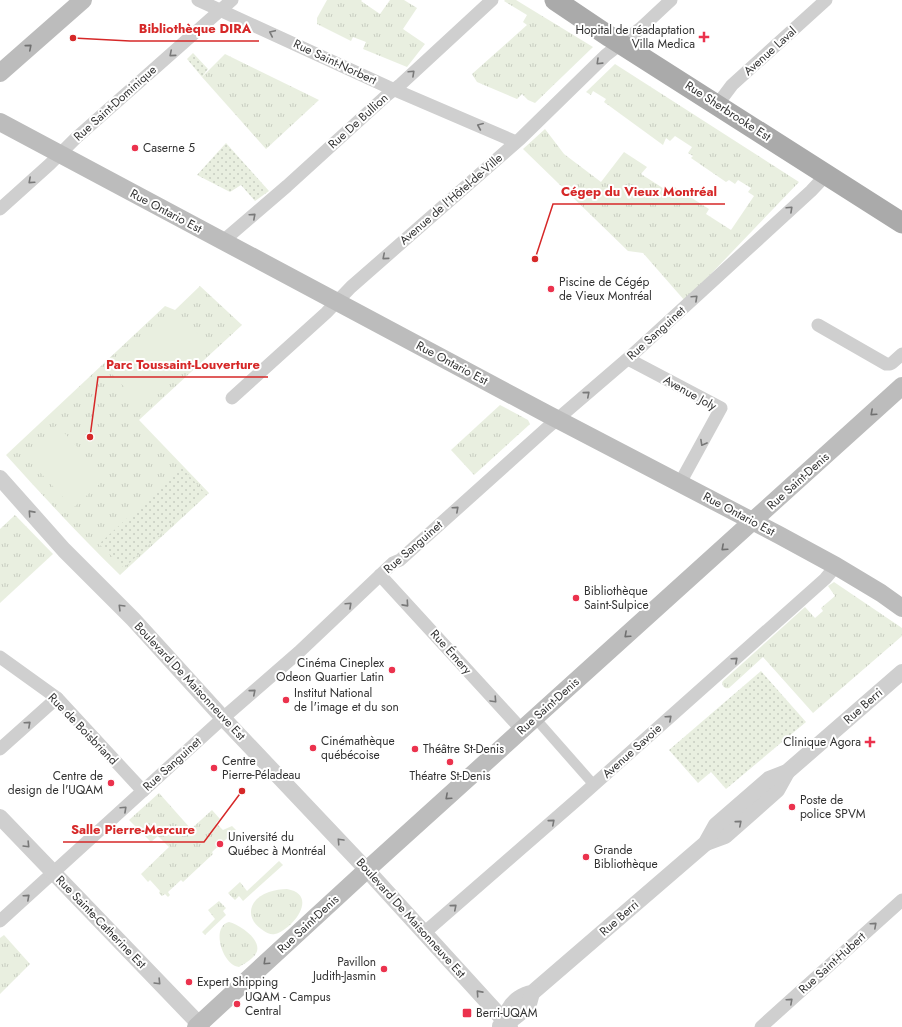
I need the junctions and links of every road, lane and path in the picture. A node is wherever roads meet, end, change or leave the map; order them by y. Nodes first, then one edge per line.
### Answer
1 (83, 0) edge
2 (198, 0) edge
3 (232, 0) edge
4 (492, 0) edge
5 (555, 0) edge
6 (671, 0) edge
7 (826, 0) edge
8 (221, 11) junction
9 (621, 43) junction
10 (0, 73) edge
11 (394, 89) junction
12 (717, 104) junction
13 (0, 122) edge
14 (516, 142) junction
15 (60, 154) junction
16 (827, 174) junction
17 (0, 209) edge
18 (902, 222) edge
19 (223, 241) junction
20 (337, 301) junction
21 (818, 325) dead end
22 (902, 354) edge
23 (628, 359) junction
24 (902, 386) edge
25 (232, 398) dead end
26 (557, 419) junction
27 (0, 478) edge
28 (680, 483) junction
29 (753, 522) junction
30 (836, 566) junction
31 (380, 575) junction
32 (902, 608) edge
33 (0, 657) edge
34 (902, 672) edge
35 (57, 698) junction
36 (223, 718) junction
37 (528, 724) junction
38 (0, 749) edge
39 (594, 785) junction
40 (143, 791) junction
41 (0, 817) edge
42 (367, 870) junction
43 (54, 873) junction
44 (902, 900) edge
45 (0, 921) edge
46 (424, 933) junction
47 (504, 1025) edge
48 (199, 1026) edge
49 (761, 1027) edge

10 -> 1 main road
2 - 8 street, Rue Saint-Norbert
3 - 8 street, Rue Saint-Dominique
11 -> 4 street, Rue De Bullion
5 - 9 main road, Rue Sherbrooke Est
6 - 9 street, Avenue de l'Hôtel-de-Ville
7 - 12 street, Avenue Laval
11 -> 8 street, Rue Saint-Norbert
8 -> 15 street, Rue Saint-Dominique
9 - 12 main road, Rue Sherbrooke Est
9 -> 14 street, Avenue de l'Hôtel-de-Ville
14 -> 11 street, Rue Saint-Norbert
19 -> 11 street, Rue De Bullion
12 - 16 main road, Rue Sherbrooke Est
13 - 15 main road, Rue Ontario Est
14 -> 20 street, Avenue de l'Hôtel-de-Ville
15 -> 17 street, Rue Saint-Dominique
15 - 19 main road, Rue Ontario Est
16 - 18 main road, Rue Sherbrooke Est
23 -> 16 street, Rue Sanguinet
19 - 20 main road, Rue Ontario Est
20 - 25 street, Avenue de l'Hôtel-de-Ville
20 - 26 main road, Rue Ontario Est
21 - 22 street
26 -> 23 street, Rue Sanguinet
23 -> 28 street, Avenue Joly
24 -> 29 main road, Rue Saint-Denis
26 - 28 main road, Rue Ontario Est
31 -> 26 street, Rue Sanguinet
36 -> 27 street, Boulevard De Maisonneuve Est
28 - 29 main road, Rue Ontario Est
29 - 30 main road, Rue Ontario Est
29 -> 37 main road, Rue Saint-Denis
30 - 32 main road, Rue Ontario Est
39 -> 30 street, Avenue Savoie
36 -> 31 street, Rue Sanguinet
31 -> 37 street, Rue Émery
33 - 35 street, Rue de Boisbriand
34 - 47 street, Rue Berri
38 -> 35 street
35 - 40 street, Rue de Boisbriand
36 - 40 street, Rue Sanguinet
42 -> 36 street, Boulevard De Maisonneuve Est
37 - 39 street
37 -> 42 main road, Rue Saint-Denis
46 -> 39 street, Avenue Savoie
43 -> 40 street, Rue Sanguinet
41 -> 43 street, Rue Sainte-Catherine Est
42 - 46 street, Boulevard De Maisonneuve Est
42 -> 48 main road, Rue Saint-Denis
45 -> 43 street, Rue Sanguinet
43 -> 48 street, Rue Sainte-Catherine Est
49 -> 44 street, Rue Saint-Hubert
47 -> 46 street, Boulevard De Maisonneuve Est

